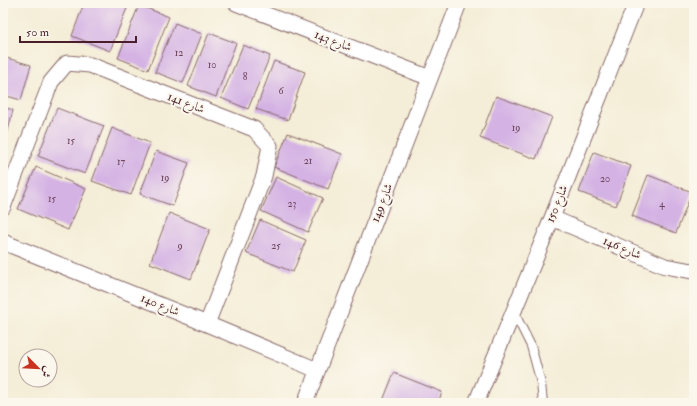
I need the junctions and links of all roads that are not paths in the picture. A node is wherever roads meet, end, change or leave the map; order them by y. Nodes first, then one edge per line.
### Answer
1 (236, 3) edge
2 (459, 3) edge
3 (636, 3) edge
4 (430, 78) junction
5 (3, 207) edge
6 (552, 218) junction
7 (3, 242) edge
8 (694, 270) edge
9 (513, 311) junction
10 (207, 324) junction
11 (318, 370) junction
12 (305, 403) edge
13 (476, 403) edge
14 (543, 403) edge

1 - 4 street, شارع 143
2 - 4 street, شارع 149
3 - 6 street, شارع 150
4 - 11 street, شارع 149
5 - 10 street, شارع 141
6 - 8 street, شارع 146
6 - 9 street, شارع 150
7 - 10 street, شارع 140
9 - 13 street, شارع 150
9 - 14 lane
10 - 11 street, شارع 140
11 - 12 street, شارع 149

